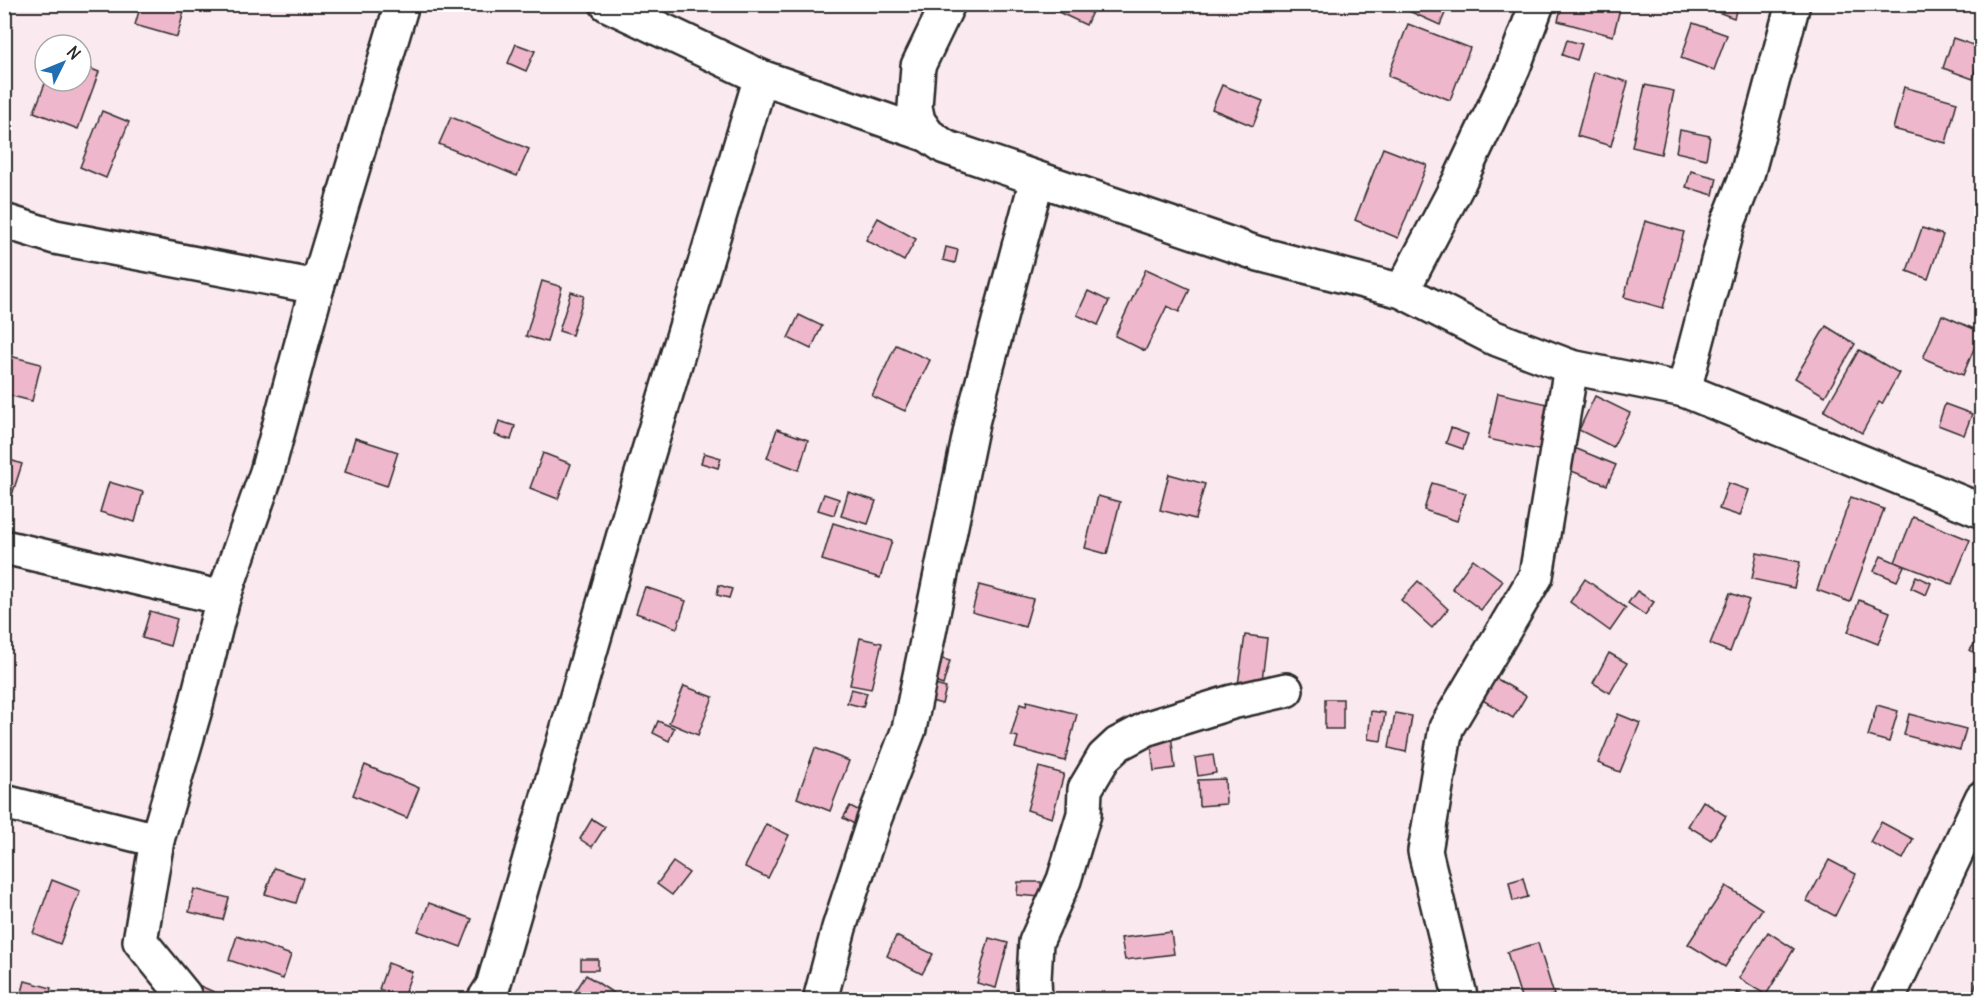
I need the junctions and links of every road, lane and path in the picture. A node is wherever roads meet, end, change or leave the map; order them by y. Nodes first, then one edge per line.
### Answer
1 (402, 4) edge
2 (607, 4) edge
3 (948, 4) edge
4 (1538, 4) edge
5 (1792, 4) edge
6 (761, 77) junction
7 (928, 135) junction
8 (1037, 179) junction
9 (4, 222) edge
10 (317, 287) junction
11 (1402, 291) junction
12 (1571, 367) junction
13 (1684, 390) junction
14 (1982, 511) edge
15 (4, 547) edge
16 (223, 598) junction
17 (1286, 690) dead end
18 (1982, 798) edge
19 (4, 802) edge
20 (157, 840) junction
21 (182, 999) edge
22 (484, 999) edge
23 (819, 999) edge
24 (1035, 999) edge
25 (1461, 999) edge
26 (1887, 999) edge

1 - 10 street
2 - 6 street
3 - 7 street
4 - 11 street
5 - 13 street
6 - 7 street
6 - 22 street
7 - 8 street
8 - 11 street
8 - 23 street
9 - 10 street
10 - 16 street
11 - 12 street
12 - 13 street
12 - 25 street
13 - 14 street
15 - 16 street
16 - 20 street
17 - 24 street
18 - 26 street
19 - 20 street
20 - 21 street

